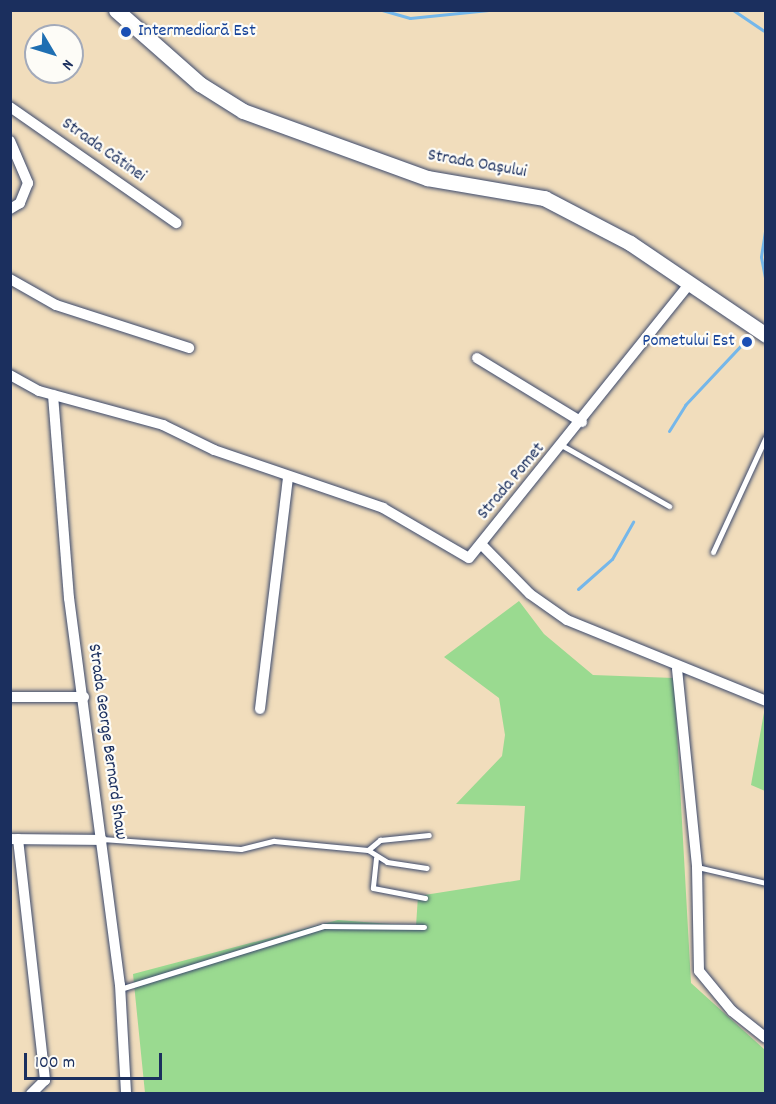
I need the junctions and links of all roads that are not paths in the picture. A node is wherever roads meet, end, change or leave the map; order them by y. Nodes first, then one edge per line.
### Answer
1 (116, 10) edge
2 (10, 107) edge
3 (10, 141) edge
4 (10, 209) edge
5 (176, 223) dead end
6 (10, 279) edge
7 (690, 283) junction
8 (765, 335) edge
9 (189, 348) dead end
10 (477, 358) dead end
11 (10, 375) edge
12 (53, 395) junction
13 (582, 422) junction
14 (765, 437) edge
15 (563, 446) junction
16 (288, 477) junction
17 (669, 506) dead end
18 (481, 544) junction
19 (713, 552) dead end
20 (677, 669) junction
21 (10, 697) edge
22 (84, 697) junction
23 (765, 701) edge
24 (260, 709) dead end
25 (429, 835) dead end
26 (14, 839) edge
27 (102, 839) junction
28 (368, 850) junction
29 (376, 858) junction
30 (697, 867) junction
31 (427, 868) dead end
32 (765, 884) edge
33 (425, 898) dead end
34 (424, 927) dead end
35 (120, 989) junction
36 (765, 1038) edge
37 (31, 1094) edge
38 (126, 1094) edge

1 - 7 main road, Strada Oașului
2 - 5 street, Strada Cătinei
3 - 4 street
6 - 9 street
7 - 8 main road, Strada Oașului
7 - 13 street, Strada Pomet
10 - 13 street
11 - 12 street
12 - 16 street
12 - 22 street, Strada George Bernard Shaw
13 - 15 street, Strada Pomet
14 - 19 lane
15 - 17 lane
15 - 18 street, Strada Pomet
16 - 18 street
16 - 24 street
18 - 20 street, Strada Pomet
20 - 23 street, Strada Pomet
20 - 30 street
21 - 22 street
22 - 27 street, Strada George Bernard Shaw
25 - 28 lane
26 - 27 street
26 - 37 street
27 - 28 lane
27 - 35 street, Strada George Bernard Shaw
28 - 29 lane
29 - 31 lane
29 - 33 lane
30 - 32 lane
30 - 36 street
34 - 35 lane
35 - 38 street, Strada George Bernard Shaw

